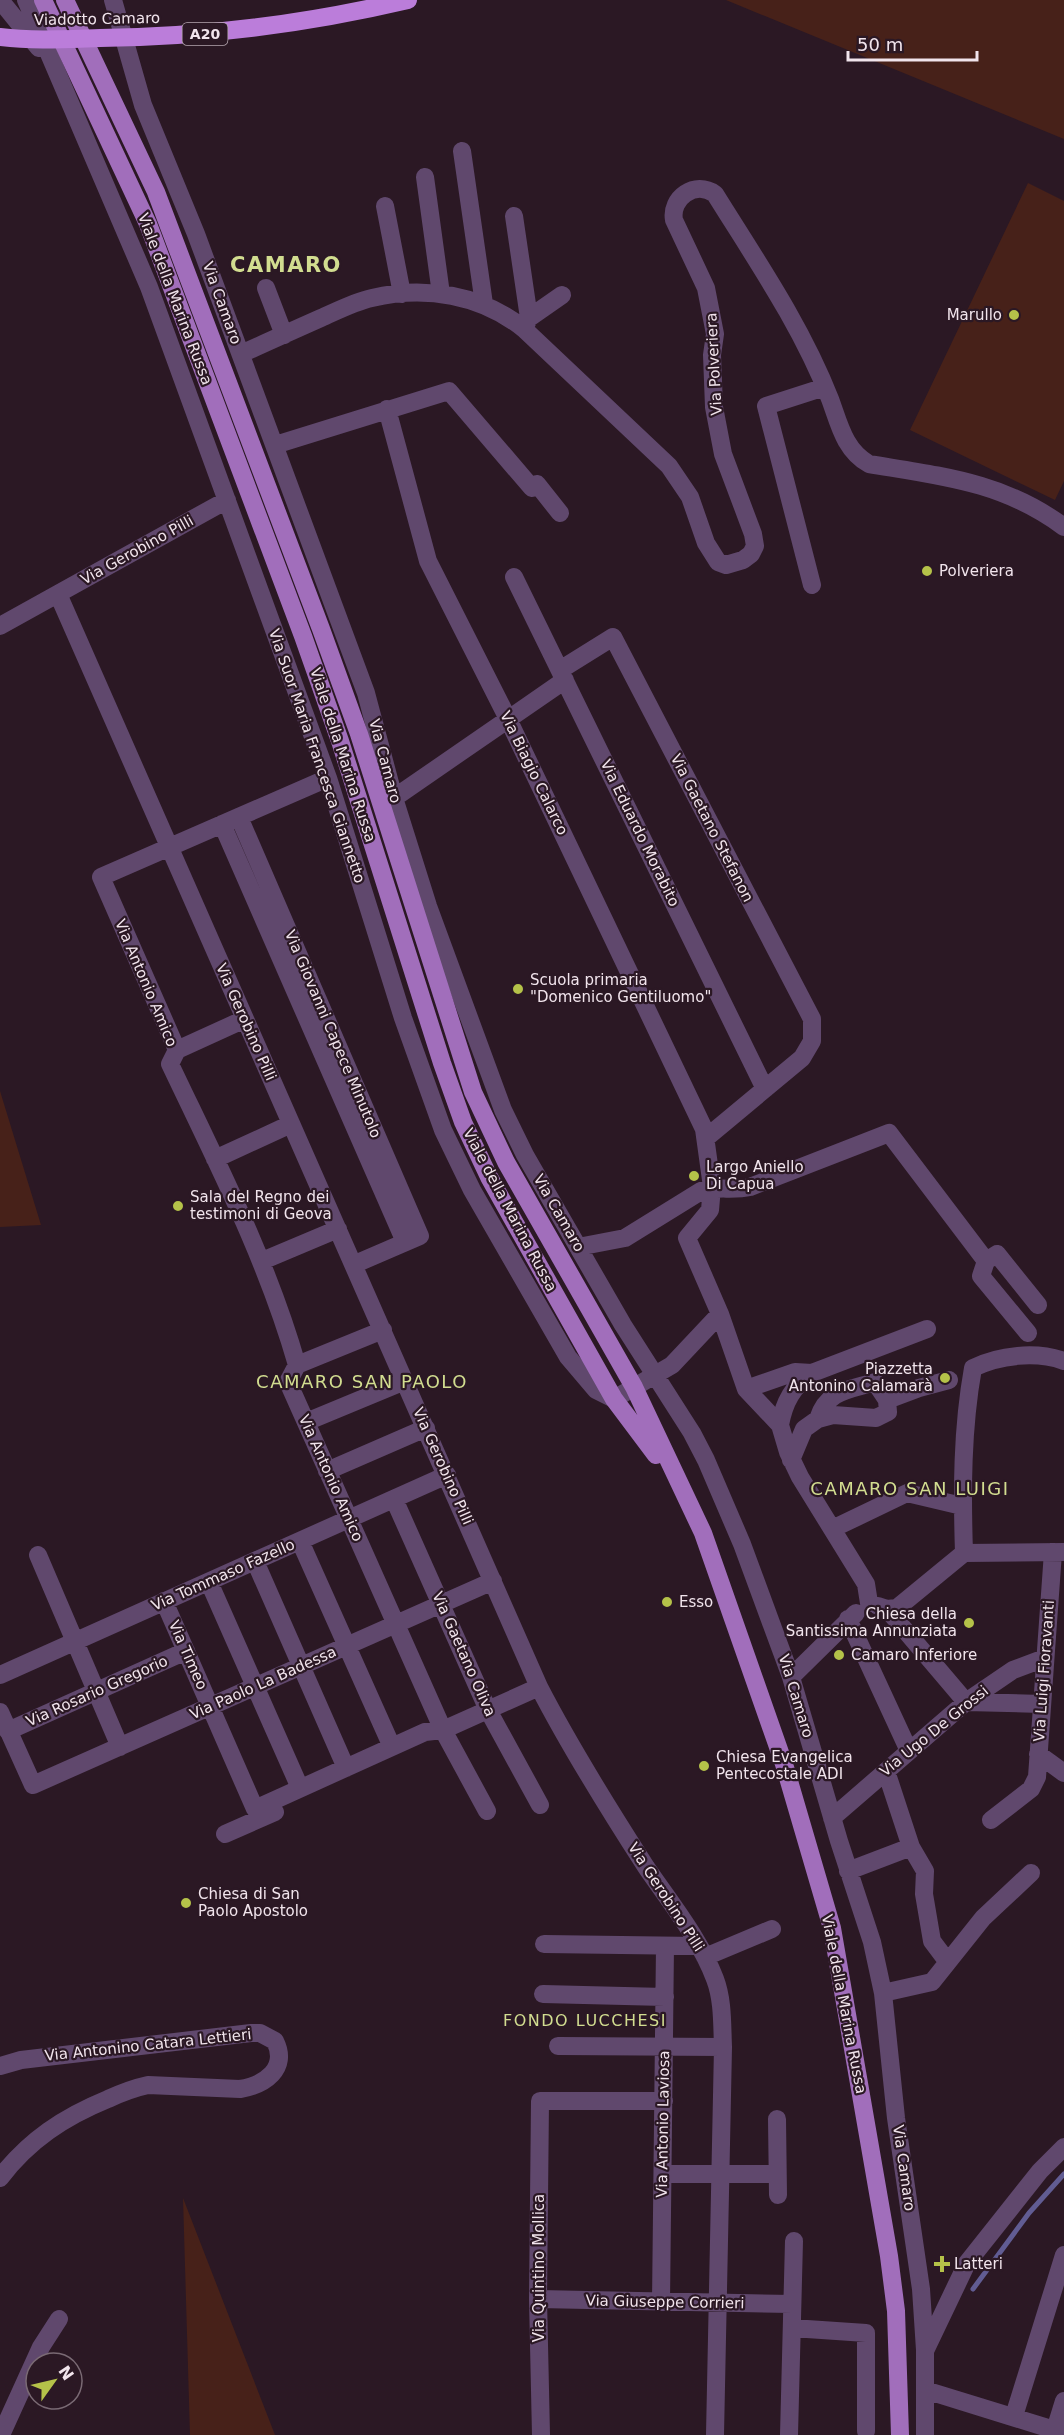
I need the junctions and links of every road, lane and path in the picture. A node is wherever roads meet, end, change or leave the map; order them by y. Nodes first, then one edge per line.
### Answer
1 (0, 0) edge
2 (26, 0) edge
3 (43, 0) edge
4 (65, 0) edge
5 (113, 0) edge
6 (408, 0) edge
7 (0, 37) edge
8 (62, 86) junction
9 (462, 151) dead end
10 (425, 177) dead end
11 (385, 206) dead end
12 (513, 216) dead end
13 (266, 288) dead end
14 (402, 294) junction
15 (441, 294) junction
16 (562, 295) dead end
17 (484, 304) junction
18 (526, 323) junction
19 (284, 335) junction
20 (241, 354) junction
21 (825, 387) junction
22 (387, 409) junction
23 (275, 445) junction
24 (227, 500) junction
25 (560, 513) dead end
26 (1062, 522) edge
27 (514, 577) dead end
28 (812, 585) dead end
29 (58, 594) junction
30 (0, 626) edge
31 (563, 675) junction
32 (508, 719) junction
33 (328, 778) junction
34 (394, 798) junction
35 (231, 820) junction
36 (169, 848) junction
37 (245, 1019) junction
38 (177, 1050) junction
39 (765, 1089) junction
40 (291, 1125) junction
41 (709, 1132) junction
42 (215, 1159) junction
43 (712, 1187) junction
44 (339, 1228) junction
45 (578, 1247) junction
46 (262, 1261) junction
47 (986, 1261) junction
48 (355, 1264) junction
49 (1038, 1305) dead end
50 (720, 1314) junction
51 (927, 1329) dead end
52 (383, 1330) junction
53 (1028, 1333) dead end
54 (1064, 1361) edge
55 (297, 1365) junction
56 (812, 1373) junction
57 (656, 1375) junction
58 (949, 1380) dead end
59 (405, 1381) junction
60 (634, 1387) junction
61 (746, 1389) junction
62 (884, 1397) junction
63 (614, 1399) junction
64 (818, 1419) junction
65 (306, 1422) junction
66 (780, 1425) junction
67 (426, 1428) junction
68 (791, 1460) junction
69 (327, 1471) junction
70 (447, 1475) junction
71 (680, 1488) junction
72 (394, 1499) junction
73 (962, 1506) junction
74 (349, 1519) junction
75 (832, 1529) junction
76 (300, 1541) junction
77 (1058, 1552) edge
78 (964, 1553) junction
79 (38, 1555) dead end
80 (255, 1561) junction
81 (493, 1581) junction
82 (209, 1582) junction
83 (164, 1601) junction
84 (869, 1603) junction
85 (441, 1604) junction
86 (887, 1609) junction
87 (848, 1619) junction
88 (395, 1624) junction
89 (75, 1641) junction
90 (346, 1646) junction
91 (186, 1651) junction
92 (1045, 1658) junction
93 (301, 1666) junction
94 (0, 1675) edge
95 (791, 1677) junction
96 (255, 1687) junction
97 (539, 1687) junction
98 (97, 1691) junction
99 (966, 1702) junction
100 (1042, 1704) junction
101 (210, 1707) junction
102 (488, 1710) junction
103 (0, 1712) edge
104 (442, 1730) junction
105 (8, 1731) junction
106 (120, 1747) junction
107 (392, 1747) junction
108 (909, 1751) junction
109 (1038, 1754) junction
110 (346, 1768) junction
111 (886, 1771) junction
112 (1064, 1773) edge
113 (300, 1788) junction
114 (540, 1805) dead end
115 (487, 1811) dead end
116 (832, 1818) junction
117 (991, 1820) dead end
118 (225, 1834) dead end
119 (911, 1847) junction
120 (849, 1871) junction
121 (1031, 1874) dead end
122 (772, 1929) dead end
123 (544, 1944) dead end
124 (666, 1946) junction
125 (702, 1952) junction
126 (947, 1961) junction
127 (543, 1994) dead end
128 (883, 1994) junction
129 (665, 1997) junction
130 (558, 2046) dead end
131 (664, 2046) junction
132 (723, 2047) junction
133 (0, 2066) edge
134 (664, 2101) junction
135 (777, 2119) dead end
136 (1064, 2147) edge
137 (663, 2174) junction
138 (721, 2174) junction
139 (777, 2174) junction
140 (0, 2178) edge
141 (778, 2195) dead end
142 (794, 2241) dead end
143 (1064, 2255) edge
144 (955, 2284) junction
145 (921, 2289) junction
146 (537, 2299) junction
147 (661, 2302) junction
148 (718, 2303) junction
149 (792, 2304) junction
150 (59, 2319) dead end
151 (792, 2328) junction
152 (925, 2350) junction
153 (899, 2353) junction
154 (925, 2390) junction
155 (1064, 2401) edge
156 (1014, 2416) junction
157 (866, 2431) dead end
158 (1060, 2432) edge
159 (1, 2435) edge
160 (541, 2435) edge
161 (715, 2435) edge
162 (789, 2435) edge
163 (900, 2435) edge
164 (926, 2435) edge

1 - 8 street
2 - 8 street
3 - 63 main road, Viale della Marina Russa
4 - 60 main road, Viale della Marina Russa
5 - 20 street, Via Camaro
6 - 7 highway, Viadotto Camaro / A20
8 - 24 street, Via Suor Maria Francesca Giannetto
9 - 17 street
10 - 15 street
11 - 14 street
12 - 18 street
13 - 19 street
14 - 15 street, Via Polveriera
14 - 19 street, Via Polveriera
15 - 17 street, Via Polveriera
16 - 18 street
17 - 18 street, Via Polveriera
18 - 21 street, Via Polveriera
19 - 20 street, Via Polveriera
20 - 23 street, Via Camaro
21 - 26 street, Via Polveriera
21 - 28 street
22 - 23 street
22 - 25 street
22 - 32 street, Via Biagio Calarco
23 - 34 street, Via Camaro
24 - 29 street, Via Gerobino Pilli
24 - 33 street, Via Suor Maria Francesca Giannetto
27 - 31 street, Via Eduardo Morabito
29 - 30 street
29 - 36 street, Via Gerobino Pilli
31 - 32 street
31 - 39 street, Via Eduardo Morabito
31 - 39 street, Via Gaetano Stefanon
32 - 34 street
32 - 41 street, Via Biagio Calarco
33 - 35 street
33 - 63 street, Via Suor Maria Francesca Giannetto
34 - 45 street, Via Camaro
35 - 36 street
35 - 48 street, Via Giovanni Capece Minutolo
36 - 37 street, Via Gerobino Pilli
36 - 38 street, Via Antonio Amico
37 - 38 street
37 - 40 street, Via Gerobino Pilli
38 - 42 street, Via Antonio Amico
39 - 41 street
40 - 42 street
40 - 44 street, Via Gerobino Pilli
41 - 43 street, Via Biagio Calarco
42 - 46 street, Via Antonio Amico
43 - 45 street
43 - 47 street
43 - 50 street, Via Biagio Calarco
44 - 46 street
44 - 48 street, Via Gerobino Pilli
45 - 57 street, Via Camaro
46 - 55 street, Via Antonio Amico
47 - 49 street
47 - 53 street
48 - 52 street, Via Gerobino Pilli
50 - 57 street
50 - 61 street
51 - 56 street
52 - 55 street
52 - 59 street, Via Gerobino Pilli
54 - 73 street
55 - 65 street, Via Antonio Amico
56 - 61 street
56 - 66 street
57 - 60 street
57 - 95 street, Via Camaro
58 - 62 street
59 - 65 street
59 - 67 street, Via Gerobino Pilli
60 - 63 street
60 - 71 main road, Viale della Marina Russa
61 - 66 street
62 - 64 street
62 - 64 street
63 - 71 main road, Viale della Marina Russa
64 - 68 street
65 - 69 street, Via Antonio Amico
66 - 68 street
67 - 69 street
67 - 70 street, Via Gerobino Pilli
68 - 75 street
69 - 74 street, Via Antonio Amico
70 - 72 street, Via Tommaso Fazello
70 - 81 street, Via Gerobino Pilli
71 - 153 main road, Viale della Marina Russa
72 - 74 street, Via Tommaso Fazello
72 - 85 street, Via Gaetano Oliva
73 - 75 street
73 - 78 street
74 - 76 street, Via Tommaso Fazello
74 - 88 street, Via Antonio Amico
75 - 84 street
76 - 80 street, Via Tommaso Fazello
76 - 90 street
77 - 78 street
77 - 92 street, Via Luigi Fioravanti
78 - 86 street
79 - 89 street
80 - 82 street, Via Tommaso Fazello
80 - 93 street
81 - 85 street, Via Paolo La Badessa
81 - 97 street, Via Gerobino Pilli
82 - 83 street, Via Tommaso Fazello
82 - 96 street
83 - 89 street, Via Tommaso Fazello
83 - 91 street, Via Timeo
84 - 86 street
84 - 87 street
85 - 88 street, Via Paolo La Badessa
85 - 102 street, Via Gaetano Oliva
86 - 99 street
87 - 95 street
87 - 108 street
88 - 90 street, Via Paolo La Badessa
88 - 104 street, Via Antonio Amico
89 - 94 street, Via Tommaso Fazello
89 - 98 street
90 - 93 street, Via Paolo La Badessa
90 - 107 street
91 - 98 street, Via Rosario Gregorio
91 - 101 street, Via Timeo
92 - 99 street, Via Ugo De Grossi
92 - 100 street, Via Luigi Fioravanti
93 - 96 street, Via Paolo La Badessa
93 - 110 street
95 - 116 street, Via Camaro
96 - 101 street, Via Paolo La Badessa
96 - 113 street
97 - 102 street
97 - 125 street, Via Gerobino Pilli
98 - 105 street, Via Rosario Gregorio
98 - 106 street
99 - 100 street
99 - 108 street, Via Ugo De Grossi
100 - 109 street, Via Luigi Fioravanti
101 - 106 street, Via Paolo La Badessa
101 - 113 street, Via Timeo
102 - 104 street
102 - 114 street, Via Gaetano Oliva
103 - 105 street
104 - 107 street
104 - 115 street, Via Antonio Amico
104 - 118 street
105 - 106 street, Via Paolo La Badessa
107 - 110 street
108 - 111 street, Via Ugo De Grossi
109 - 112 street
109 - 117 street, Via Luigi Fioravanti
110 - 113 street
111 - 116 street, Via Ugo De Grossi
111 - 119 street
116 - 120 street, Via Camaro
119 - 120 street
119 - 126 street
120 - 128 street, Via Camaro
121 - 126 street
122 - 125 street
123 - 124 street
124 - 125 street
124 - 129 street, Via Antonio Laviosa
125 - 132 street, Via Gerobino Pilli
126 - 128 street
127 - 129 street
128 - 145 street, Via Camaro
129 - 131 street, Via Antonio Laviosa
130 - 131 street
131 - 132 street
131 - 134 street, Via Antonio Laviosa
132 - 138 street, Via Gerobino Pilli
133 - 140 street, Via Antonino Catara Lettieri
134 - 137 street, Via Antonio Laviosa
134 - 146 street, Via Quintino Mollica
135 - 139 street
136 - 144 street
137 - 138 street
137 - 147 street, Via Antonio Laviosa
138 - 139 street
138 - 148 street, Via Gerobino Pilli
139 - 141 street
142 - 149 street
143 - 156 street
144 - 145 street
144 - 152 street
145 - 152 street, Via Camaro
146 - 147 street, Via Giuseppe Corrieri
146 - 160 street, Via Quintino Mollica
147 - 148 street, Via Giuseppe Corrieri
148 - 149 street, Via Giuseppe Corrieri
148 - 161 street, Via Gerobino Pilli
149 - 151 street
150 - 159 street
151 - 157 street
151 - 162 street
152 - 153 street
152 - 154 street, Via Camaro
153 - 163 main road, Viale della Marina Russa
154 - 156 street
154 - 164 street, Via Camaro
155 - 158 street
156 - 158 street

